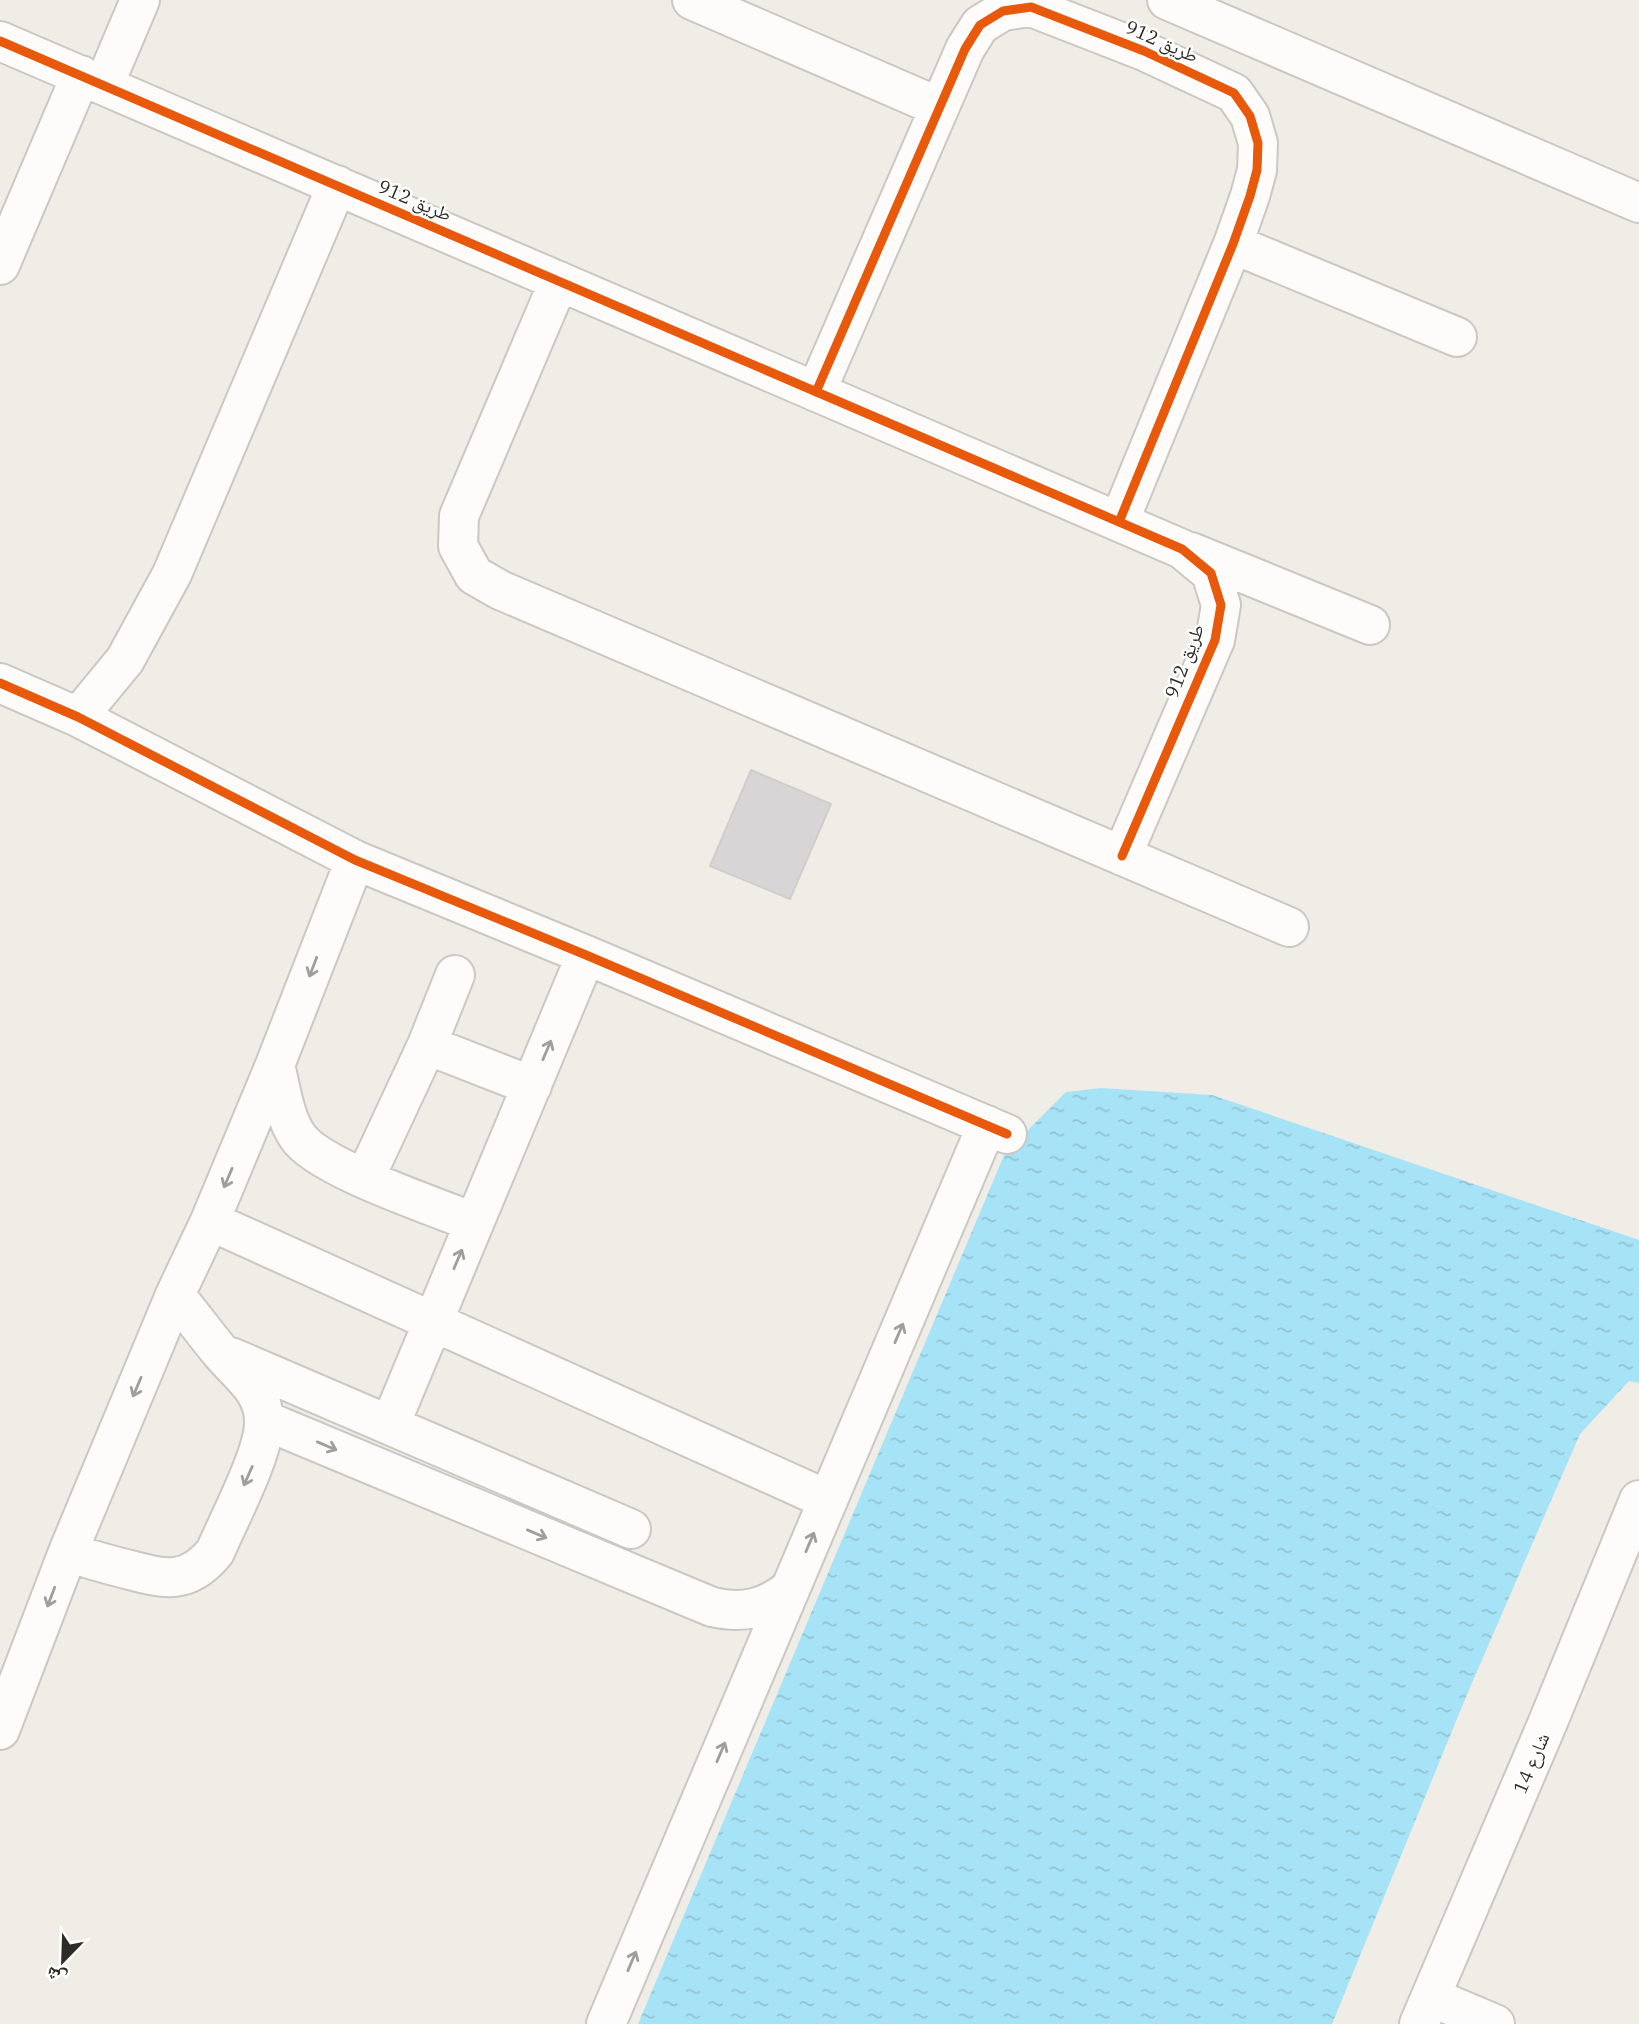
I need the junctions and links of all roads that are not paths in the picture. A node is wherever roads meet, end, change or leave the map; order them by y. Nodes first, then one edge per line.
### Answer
1 (140, 0) edge
2 (692, 0) edge
3 (1167, 0) edge
4 (0, 41) edge
5 (92, 80) junction
6 (939, 107) junction
7 (337, 185) junction
8 (1639, 203) edge
9 (1233, 244) junction
10 (0, 265) edge
11 (559, 281) junction
12 (1457, 337) dead end
13 (817, 392) junction
14 (1119, 522) junction
15 (1182, 549) junction
16 (1370, 625) dead end
17 (0, 682) edge
18 (78, 717) junction
19 (1122, 856) junction
20 (355, 860) junction
21 (1289, 926) dead end
22 (586, 954) junction
23 (455, 975) dead end
24 (427, 1045) junction
25 (275, 1065) junction
26 (532, 1086) junction
27 (365, 1178) junction
28 (210, 1221) junction
29 (473, 1222) junction
30 (175, 1295) junction
31 (432, 1322) junction
32 (221, 1353) junction
33 (264, 1420) junction
34 (390, 1425) junction
35 (828, 1500) junction
36 (1639, 1500) edge
37 (631, 1529) dead end
38 (68, 1552) junction
39 (790, 1589) junction
40 (0, 1730) edge
41 (1425, 2011) edge
42 (606, 2024) edge
43 (1495, 2024) edge

1 - 5 street
2 - 6 street
3 - 8 street, طريق 912
4 - 5 street, طريق 912
5 - 7 street, طريق 912
5 - 10 street
6 - 9 street, طريق 912
6 - 13 street, طريق 912
7 - 11 street, طريق 912
7 - 18 street
9 - 12 street
9 - 14 street, طريق 912
11 - 13 street, طريق 912
11 - 19 street
13 - 14 street, طريق 912
14 - 15 street, طريق 912
15 - 16 street
15 - 19 street, طريق 912
17 - 18 street
18 - 20 street
19 - 21 street
20 - 22 street
20 -> 25 street
26 -> 22 street
35 -> 22 street
23 - 24 street
24 - 26 street
24 - 27 street
25 - 27 street
25 -> 28 street
26 - 29 street
27 - 29 street
28 - 30 street
28 - 31 street
31 -> 29 street
30 - 32 street
30 -> 38 street
31 - 34 street
31 - 35 street
32 - 33 street
32 - 34 street
33 -> 38 street
33 -> 39 street
34 - 37 street
39 -> 35 street
36 - 41 street, شارع 14
38 -> 40 street
42 -> 39 street
41 - 43 street

